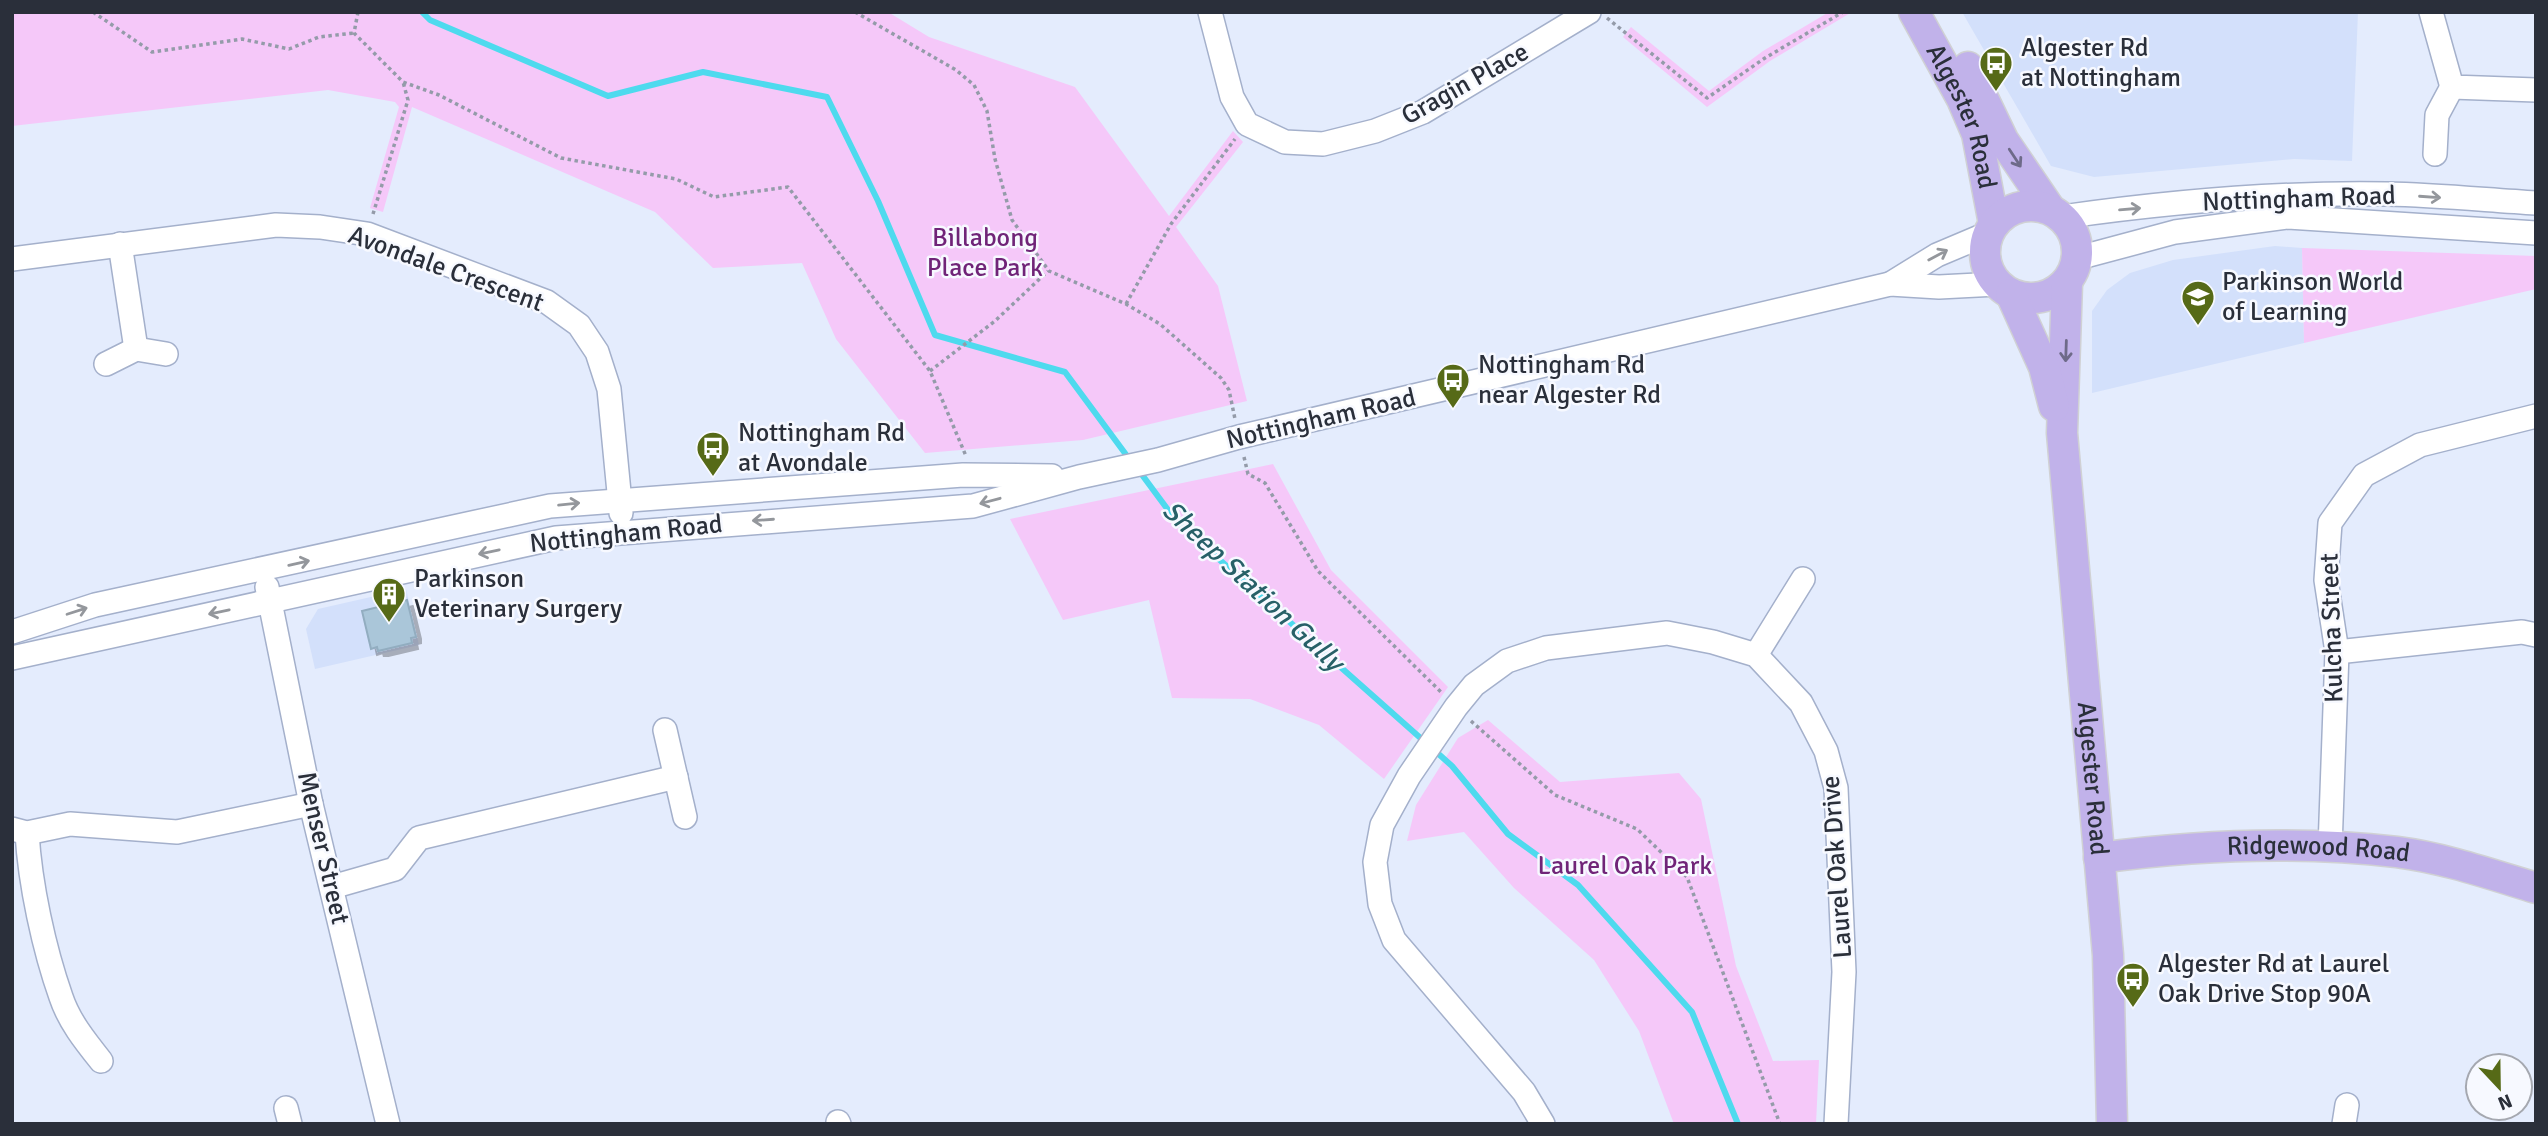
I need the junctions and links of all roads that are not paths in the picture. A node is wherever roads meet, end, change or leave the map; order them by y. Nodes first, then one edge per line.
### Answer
1 (1210, 12) edge
2 (1589, 12) edge
3 (1914, 12) edge
4 (1935, 12) edge
5 (2431, 12) edge
6 (2452, 87) junction
7 (2536, 90) edge
8 (2435, 154) dead end
9 (2536, 203) edge
10 (2056, 213) junction
11 (1991, 228) junction
12 (2536, 233) edge
13 (120, 244) junction
14 (12, 259) edge
15 (2072, 271) junction
16 (1890, 284) junction
17 (2004, 289) junction
18 (136, 349) junction
19 (166, 354) dead end
20 (106, 364) dead end
21 (2536, 416) edge
22 (2062, 433) junction
23 (1079, 477) junction
24 (619, 499) junction
25 (623, 530) junction
26 (264, 570) junction
27 (1803, 579) dead end
28 (270, 601) junction
29 (12, 632) edge
30 (2536, 635) edge
31 (2337, 652) junction
32 (1756, 655) junction
33 (12, 658) edge
34 (665, 730) dead end
35 (676, 777) junction
36 (312, 804) junction
37 (685, 817) dead end
38 (19, 831) edge
39 (2330, 848) junction
40 (2099, 858) junction
41 (332, 887) junction
42 (2536, 888) edge
43 (101, 1061) dead end
44 (388, 1124) edge
45 (1543, 1124) edge
46 (1836, 1124) edge
47 (2112, 1124) edge

1 - 2 street, Gragin Place
3 - 11 main road, Algester Road
4 -> 10 main road, Algester Road
5 - 6 street
6 - 7 street
6 - 8 street
10 -> 9 street, Nottingham Road
10 - 11 main road
10 - 15 main road
16 -> 11 street, Nottingham Road
11 - 17 main road
12 - 15 street, Nottingham Road
13 - 14 street, Avondale Crescent
13 - 18 street
13 - 24 street, Avondale Crescent
15 - 17 main road
15 -> 22 main road, Algester Road
16 - 17 street, Nottingham Road
16 - 23 street, Nottingham Road
17 - 22 main road, Algester Road
18 - 19 street
18 - 20 street
21 - 31 street, Kulcha Street
22 - 40 main road, Algester Road
23 - 24 street, Nottingham Road
23 -> 25 street, Nottingham Road
24 - 25 street, Avondale Crescent
26 -> 24 street, Nottingham Road
25 -> 28 street, Nottingham Road
26 - 28 street, Menser Street
29 -> 26 street, Nottingham Road
27 - 32 street
28 -> 33 street, Nottingham Road
28 - 36 street, Menser Street
30 - 31 street
31 - 39 street, Kulcha Street
32 - 45 street
32 - 46 street, Laurel Oak Drive
34 - 35 street
35 - 37 street
35 - 41 street
36 - 38 street
36 - 41 street, Menser Street
38 - 43 street
39 - 40 main road, Ridgewood Road
39 - 42 main road, Ridgewood Road
40 - 47 main road, Algester Road
41 - 44 street, Menser Street

